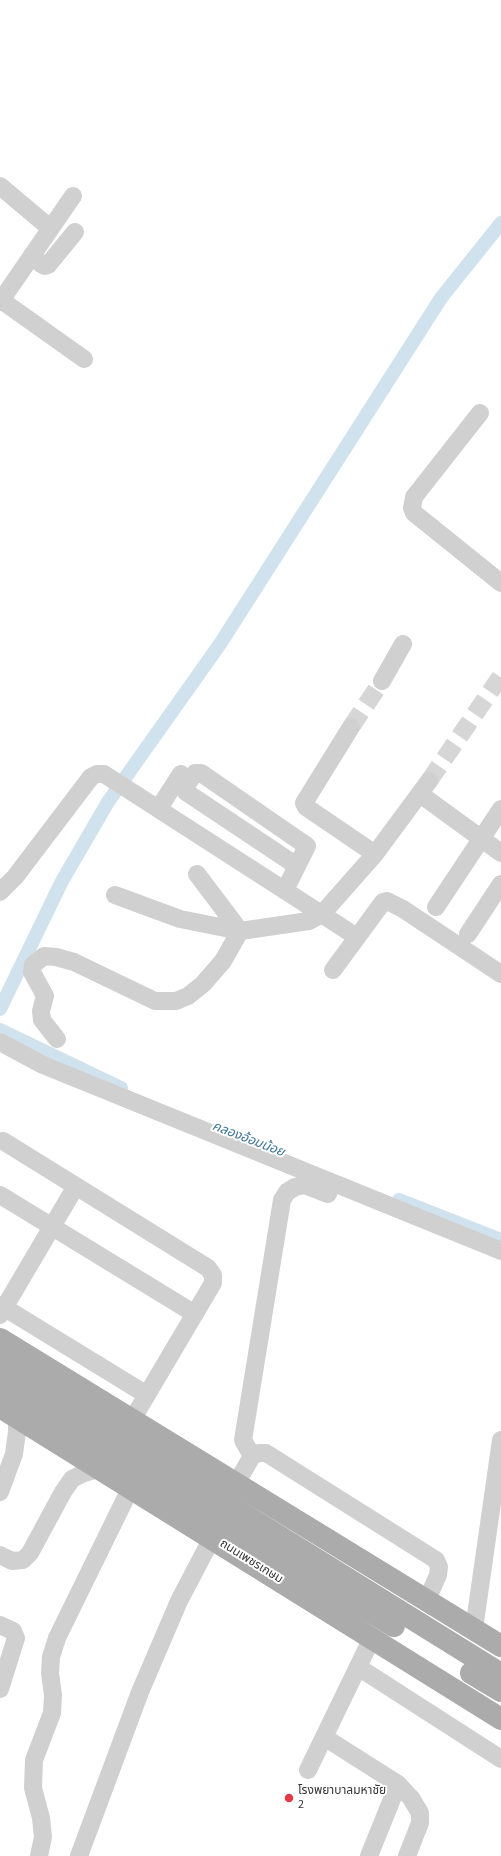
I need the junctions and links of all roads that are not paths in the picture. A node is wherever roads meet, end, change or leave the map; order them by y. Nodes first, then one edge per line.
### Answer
1 (0, 186) edge
2 (73, 196) dead end
3 (50, 228) junction
4 (74, 232) dead end
5 (32, 255) junction
6 (2, 293) edge
7 (84, 359) dead end
8 (480, 413) dead end
9 (501, 583) edge
10 (403, 644) dead end
11 (382, 681) tunnel mouth
12 (351, 727) tunnel mouth
13 (181, 774) dead end
14 (159, 808) junction
15 (501, 809) edge
16 (481, 838) junction
17 (501, 853) edge
18 (375, 854) junction
19 (296, 866) junction
20 (197, 874) dead end
21 (501, 884) edge
22 (285, 890) junction
23 (0, 892) edge
24 (115, 895) dead end
25 (436, 907) dead end
26 (322, 914) junction
27 (240, 931) junction
28 (468, 934) dead end
29 (357, 937) junction
30 (333, 970) dead end
31 (501, 974) edge
32 (57, 1039) dead end
33 (0, 1042) edge
34 (2, 1141) dead end
35 (76, 1186) junction
36 (0, 1195) edge
37 (52, 1226) junction
38 (450, 1244) dead end
39 (501, 1252) edge
40 (1, 1309) edge
41 (195, 1314) junction
42 (0, 1339) edge
43 (0, 1362) edge
44 (0, 1385) edge
45 (147, 1395) junction
46 (9, 1412) edge
47 (132, 1420) junction
48 (501, 1440) edge
49 (252, 1456) junction
50 (101, 1468) junction
51 (236, 1484) junction
52 (498, 1484) edge
53 (131, 1487) junction
54 (0, 1492) edge
55 (212, 1538) junction
56 (0, 1555) edge
57 (427, 1600) junction
58 (0, 1625) edge
59 (474, 1629) junction
60 (372, 1638) junction
61 (501, 1646) edge
62 (452, 1653) junction
63 (358, 1668) junction
64 (501, 1674) edge
65 (0, 1689) edge
66 (501, 1691) edge
67 (501, 1719) edge
68 (324, 1738) junction
69 (501, 1759) edge
70 (308, 1770) dead end
71 (398, 1784) junction
72 (39, 1856) edge
73 (80, 1856) edge
74 (369, 1856) edge
75 (407, 1856) edge

1 - 3 street
2 - 3 street
3 - 5 street
4 - 5 street
5 - 6 street
6 - 7 street
8 - 9 street
10 - 11 street
12 - 18 street
13 - 14 street
14 - 22 street
14 - 23 street
15 - 16 street
16 - 17 street
16 - 18 street
16 - 25 street
18 - 26 street
19 - 19 street
19 - 22 street
20 - 27 street
21 - 28 street
22 - 26 street
24 - 27 street
26 - 27 street
26 - 29 street
27 - 32 street
29 - 30 street
29 - 31 street
33 - 39 street
34 - 35 street
35 - 37 street
35 - 41 street
36 - 37 street
37 - 40 street
37 - 41 street
38 - 49 street
40 - 45 street
41 - 45 street
42 - 47 main road
43 - 62 main road, ถนนเพชรเกษม
44 - 62 main road, ถนนเพชรเกษม
45 - 47 street
46 - 50 main road, ถนนเพชรเกษม
46 - 54 street
47 - 51 main road
48 - 52 street
49 - 51 street
49 - 57 street
50 - 53 main road, ถนนเพชรเกษม
50 - 56 street
51 - 57 main road
52 - 59 street
53 - 55 main road, ถนนเพชรเกษม
53 - 72 street
55 - 60 main road, ถนนเพชรเกษม
55 - 73 street
57 - 59 main road
58 - 65 street
59 - 61 main road
60 - 63 street
60 - 67 main road, ถนนเพชรเกษม
62 - 64 main road, ถนนเพชรเกษม
62 - 66 main road, ถนนเพชรเกษม
63 - 68 street
63 - 69 street
68 - 70 street
68 - 71 street
71 - 74 street
71 - 75 street

